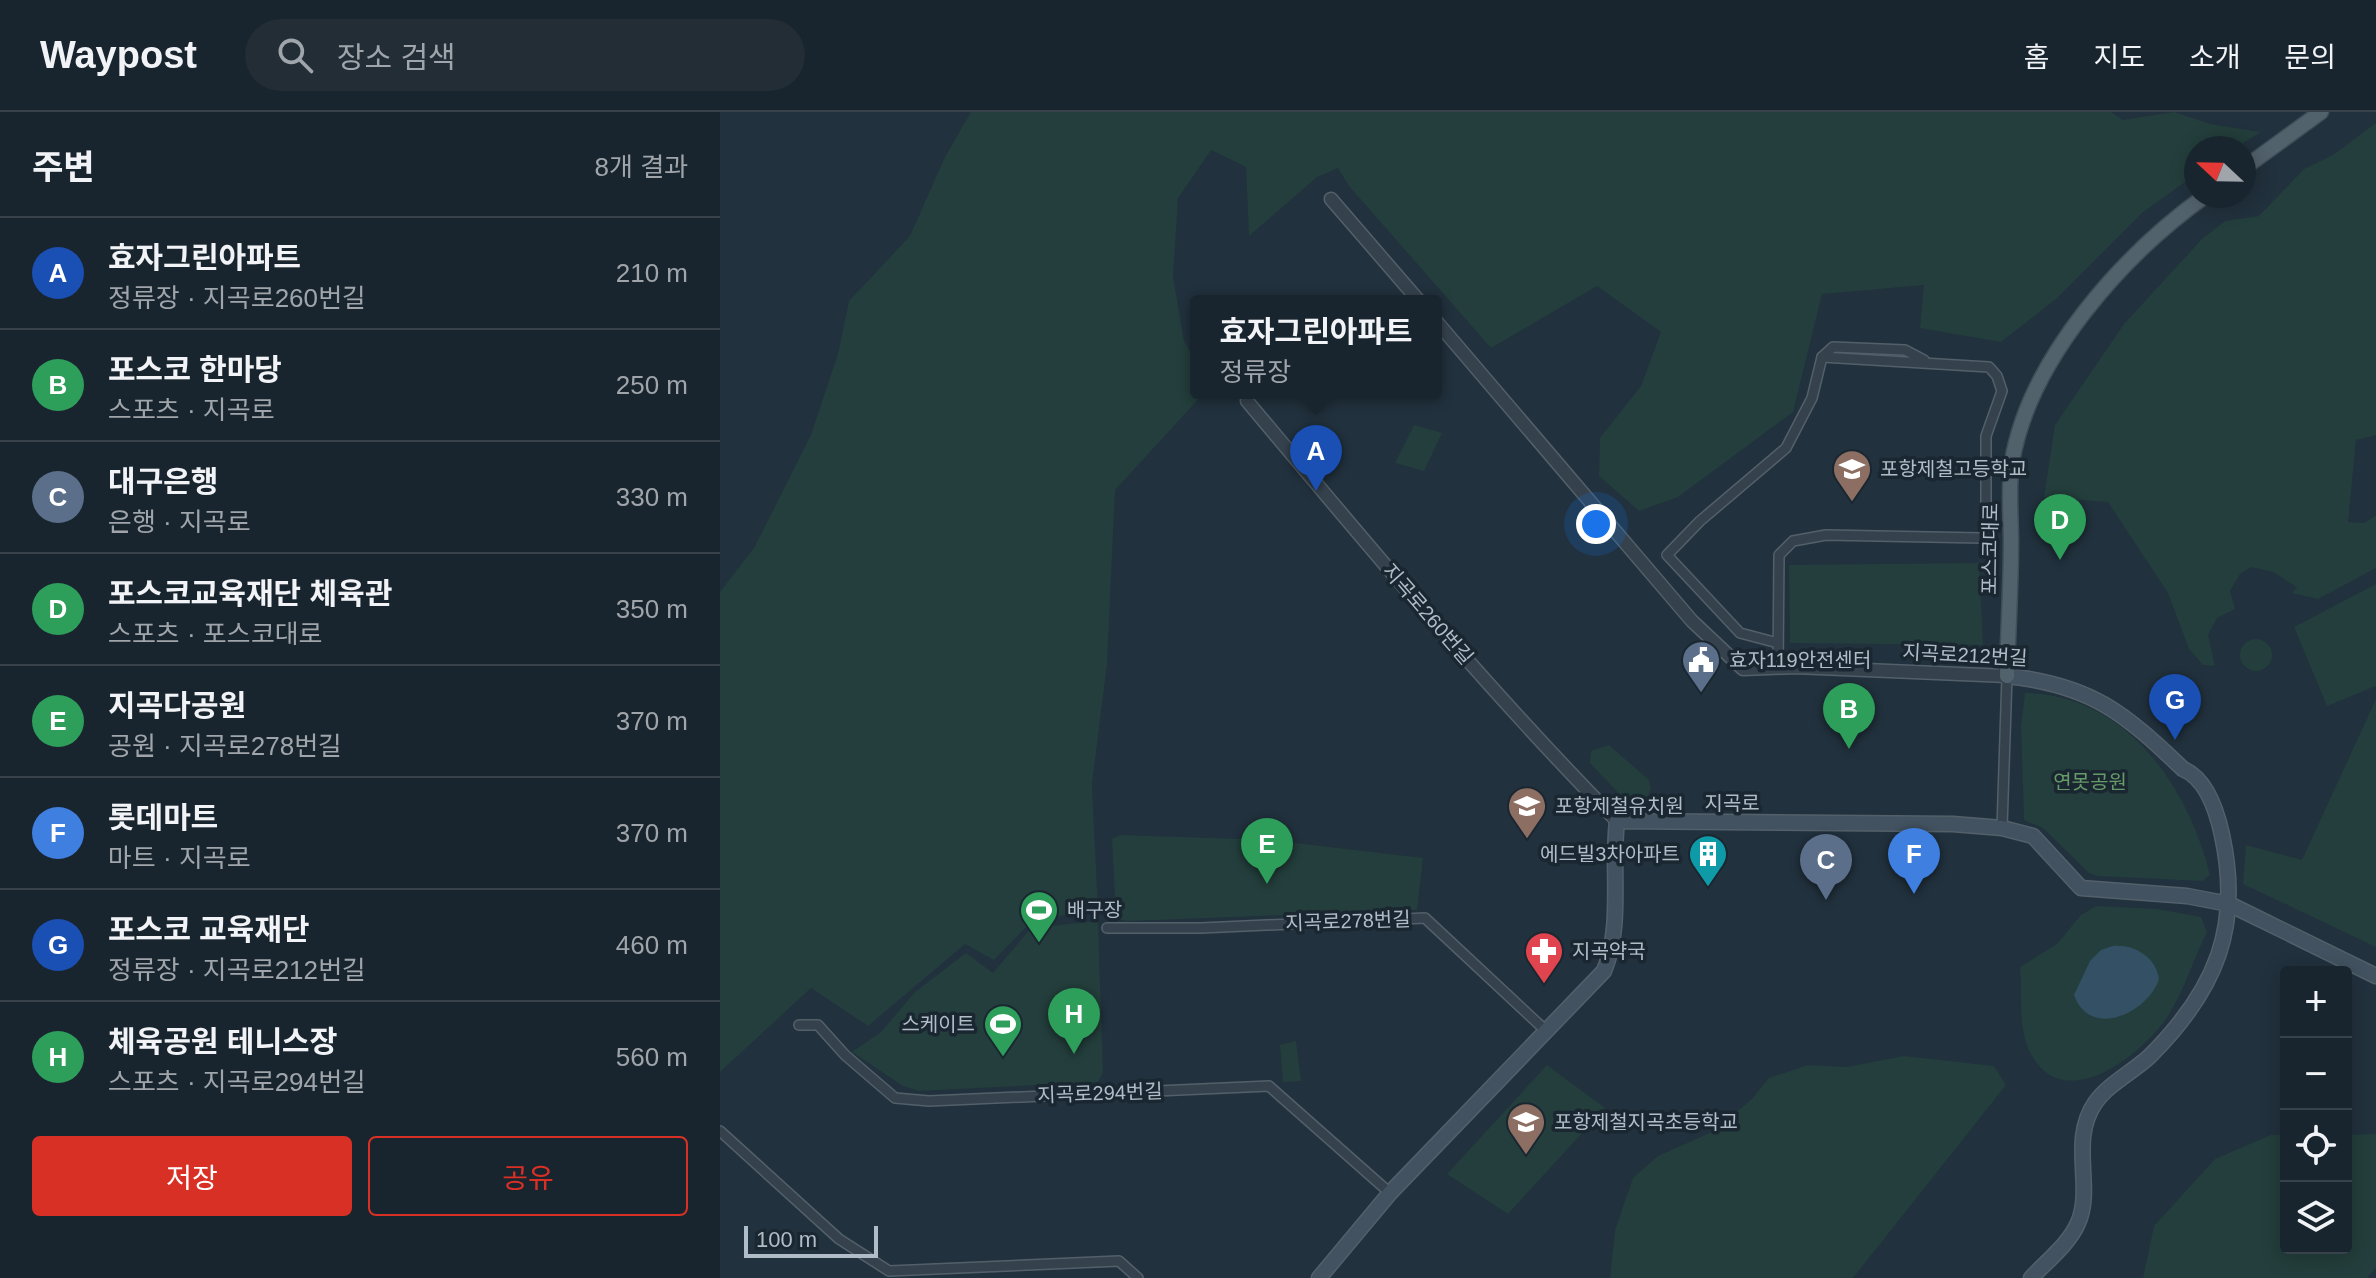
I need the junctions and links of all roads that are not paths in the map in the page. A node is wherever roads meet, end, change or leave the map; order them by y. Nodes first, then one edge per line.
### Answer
1 (2321, 112) edge
2 (2256, 159) edge
3 (1331, 199) dead end
4 (2189, 208) edge
5 (1414, 295) edge
6 (1442, 328) edge
7 (1247, 401) dead end
8 (1778, 643) junction
9 (1778, 668) junction
10 (2007, 676) junction
11 (1617, 821) junction
12 (2002, 828) junction
13 (2229, 904) junction
14 (1107, 928) dead end
15 (2376, 976) edge
16 (799, 1025) dead end
17 (1544, 1029) junction
18 (720, 1131) edge
19 (1390, 1193) junction
20 (1138, 1278) edge
21 (1319, 1278) edge
22 (2031, 1278) edge

1 - 2 main road
3 - 5 street
4 - 10 main road, 포스코대로
6 - 9 street, 지곡로212번길
7 - 11 street, 지곡로260번길
8 - 8 street
8 - 9 street
9 - 10 street, 지곡로212번길
10 - 12 street, 포스코대로
10 - 13 main road, 지곡로212번길
11 - 12 main road, 지곡로
11 - 17 main road
12 - 13 main road, 지곡로
13 - 15 main road, 지곡로
13 - 22 main road, 지곡로212번길
14 - 17 street, 지곡로278번길
16 - 19 street, 지곡로294번길
17 - 19 main road
18 - 20 street
19 - 21 main road

